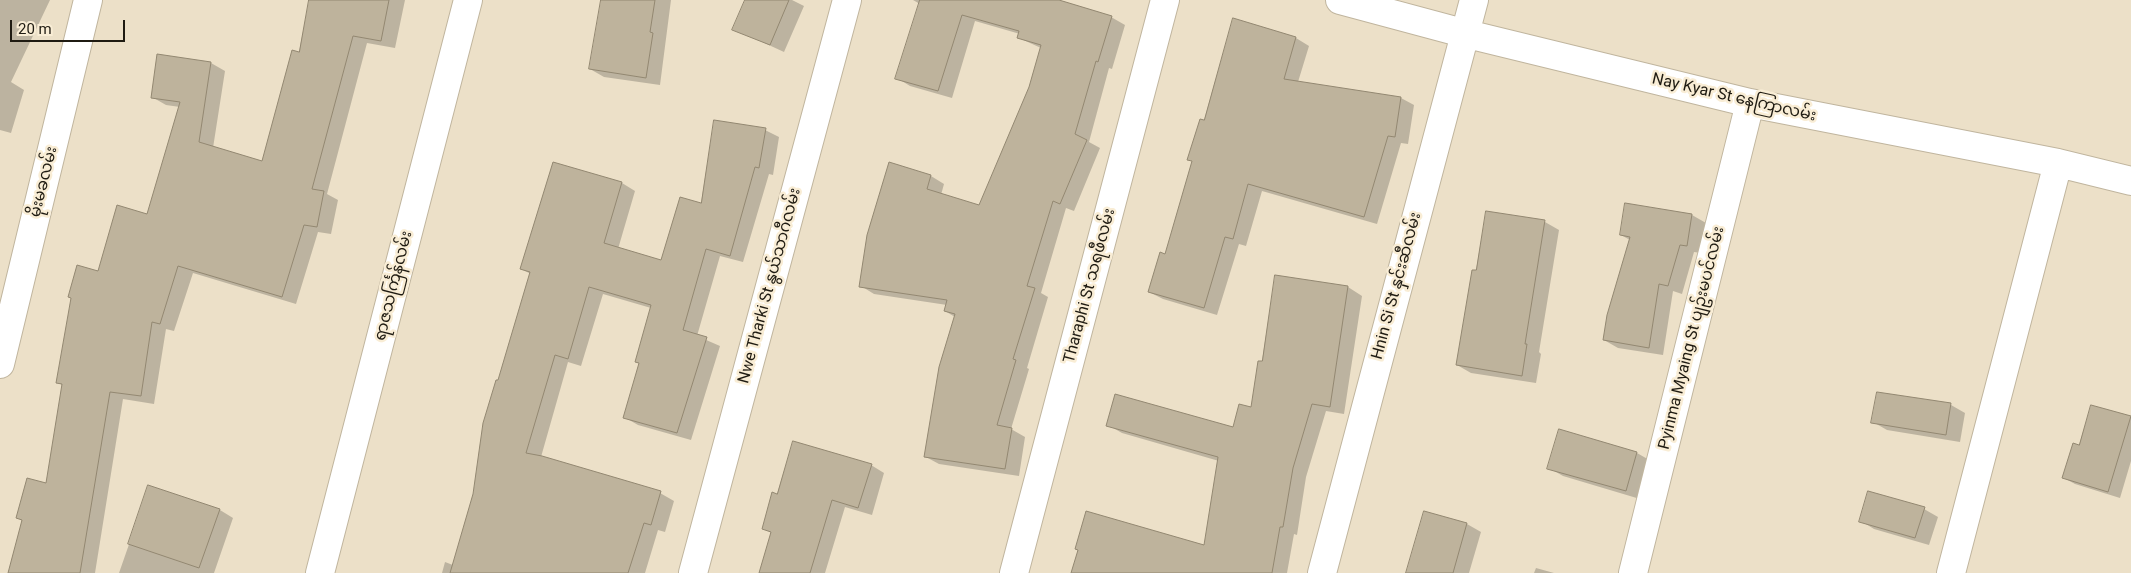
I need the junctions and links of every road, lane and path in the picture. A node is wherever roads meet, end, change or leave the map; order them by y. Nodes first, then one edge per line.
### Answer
1 (88, 0) edge
2 (468, 0) edge
3 (847, 0) edge
4 (1165, 0) edge
5 (1340, 0) edge
6 (1474, 0) edge
7 (1463, 33) junction
8 (1750, 103) junction
9 (2058, 163) junction
10 (2131, 181) edge
11 (0, 364) edge
12 (320, 573) edge
13 (692, 573) edge
14 (1014, 573) edge
15 (1322, 573) edge
16 (1633, 573) edge
17 (1952, 573) edge

1 - 11 street, မိုးမခလမ်း
2 - 12 street, ရာဇသင်္ကြန်လမ်း
3 - 13 street, Nwe Tharki St နွယ်သာဂီလမ်း
4 - 14 street, Tharaphi St သရဖီလမ်း
5 - 7 street, Nay Kyar St နေကြာလမ်း
6 - 7 street, Hnin Si St နှင်းဆီလမ်း
7 - 8 street, Nay Kyar St နေကြာလမ်း
7 - 15 street, Hnin Si St နှင်းဆီလမ်း
8 - 9 street, Nay Kyar St နေကြာလမ်း
8 - 16 street, Pyinma Myaing St ပျဥ်းမပင်လမ်း
9 - 10 street, Nay Kyar St နေကြာလမ်း
9 - 17 street

